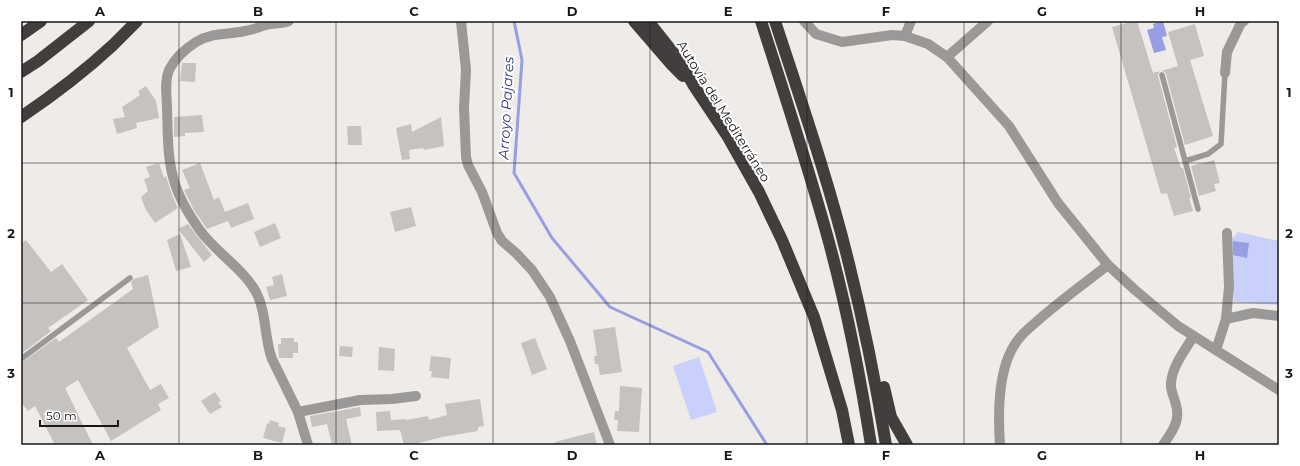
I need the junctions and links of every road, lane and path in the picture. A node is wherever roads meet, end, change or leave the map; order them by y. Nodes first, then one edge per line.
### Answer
1 (41, 21) edge
2 (89, 21) edge
3 (137, 21) edge
4 (146, 21) edge
5 (289, 21) edge
6 (461, 21) edge
7 (634, 21) edge
8 (648, 21) edge
9 (761, 21) edge
10 (775, 21) edge
11 (804, 21) edge
12 (910, 21) edge
13 (988, 21) edge
14 (1244, 21) edge
15 (21, 35) edge
16 (905, 36) junction
17 (112, 45) junction
18 (947, 57) junction
19 (21, 72) edge
20 (1225, 73) joint
21 (1162, 75) dead end
22 (694, 86) junction
23 (21, 116) edge
24 (1185, 161) junction
25 (1198, 209) dead end
26 (1227, 234) dead end
27 (1108, 264) junction
28 (130, 278) dead end
29 (1279, 316) edge
30 (1226, 319) junction
31 (1193, 337) junction
32 (1216, 350) junction
33 (869, 354) junction
34 (21, 359) edge
35 (1279, 390) edge
36 (416, 396) dead end
37 (298, 412) junction
38 (308, 445) edge
39 (610, 445) edge
40 (849, 445) edge
41 (871, 445) edge
42 (886, 445) edge
43 (907, 445) edge
44 (1000, 445) edge
45 (1163, 445) edge

1 - 15 highway
2 - 19 highway
3 - 17 highway
4 - 17 highway
5 - 37 street
6 - 39 street
7 - 22 highway
8 - 22 highway, Autovía del Mediterráneo
9 - 41 highway
10 - 33 highway
11 - 16 street
12 - 16 street
13 - 18 street
14 - 20 street
16 - 18 street
17 - 23 highway
18 - 27 street
20 - 24 lane
21 - 24 lane
22 - 40 highway, Autovía del Mediterráneo
24 - 25 lane
26 - 30 street
27 - 31 street
27 - 44 street
28 - 34 lane
29 - 30 street
30 - 32 street
31 - 32 street
31 - 45 street
32 - 35 street
33 - 42 highway
33 - 43 highway
36 - 37 street
37 - 38 street

